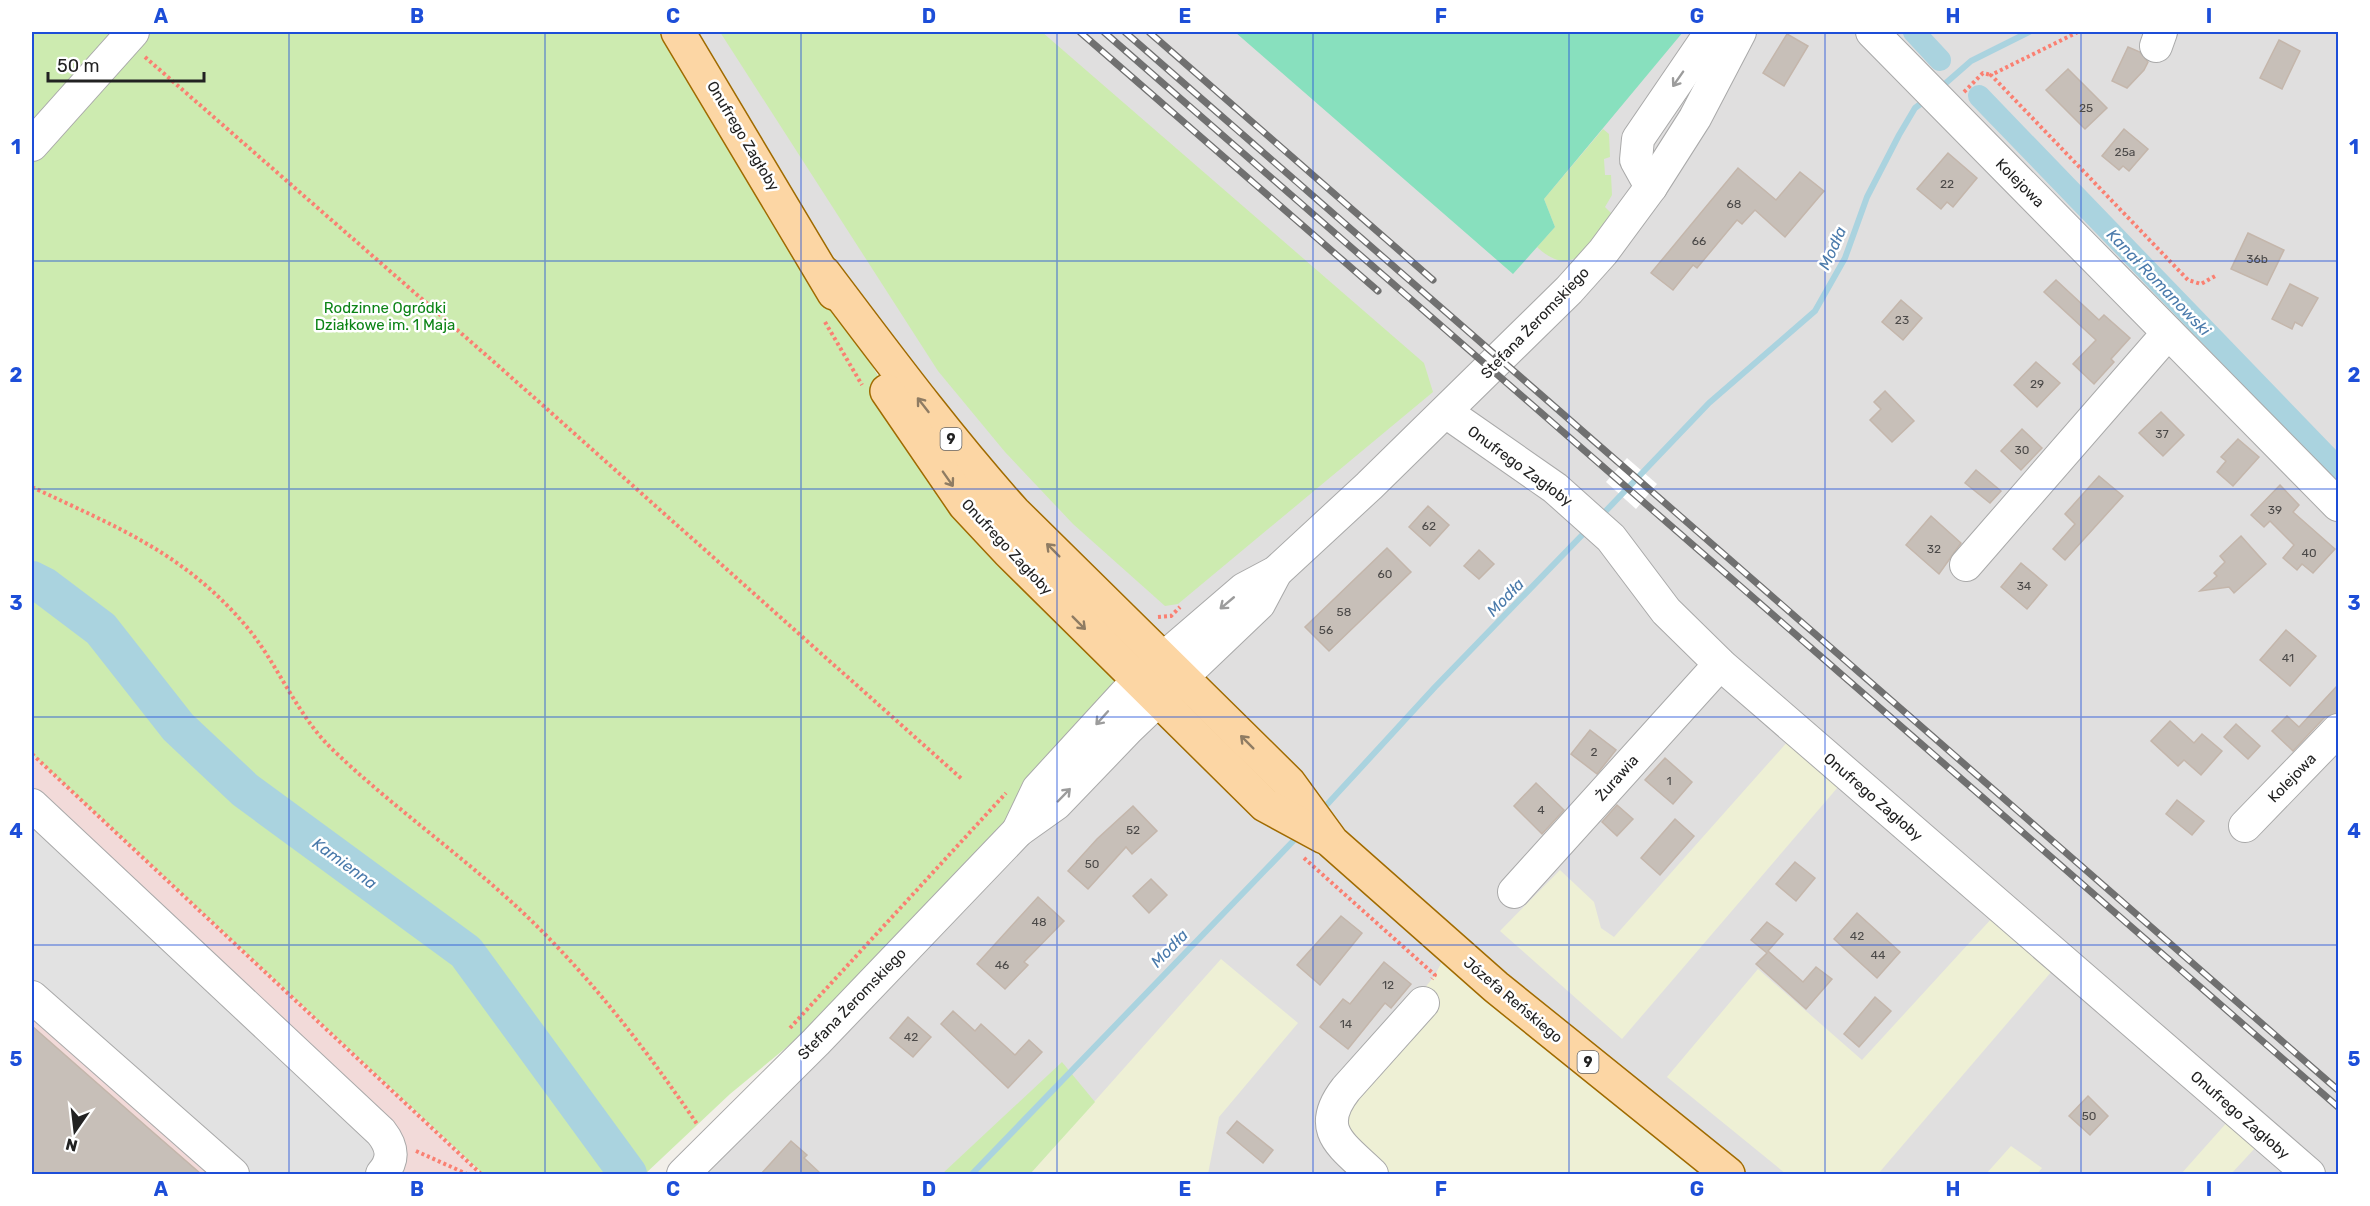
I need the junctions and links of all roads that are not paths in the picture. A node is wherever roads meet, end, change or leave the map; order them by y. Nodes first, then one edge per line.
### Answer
1 (678, 32) edge
2 (1712, 32) edge
3 (1740, 32) edge
4 (1872, 32) edge
5 (129, 36) edge
6 (32, 145) edge
7 (1651, 187) junction
8 (824, 273) junction
9 (2168, 333) junction
10 (1446, 412) junction
11 (2338, 505) edge
12 (1966, 565) dead end
13 (1720, 664) junction
14 (1172, 668) junction
15 (1147, 691) junction
16 (2338, 730) edge
17 (33, 810) edge
18 (2245, 826) dead end
19 (1323, 854) junction
20 (1514, 892) dead end
21 (32, 997) edge
22 (1423, 1003) road end
23 (692, 1166) edge
24 (233, 1174) edge
25 (382, 1174) edge
26 (1372, 1174) edge
27 (1728, 1174) edge
28 (2309, 1174) edge

1 - 8 main road, Onufrego Zagłoby / 9
2 -> 7 street
3 - 7 street, Stefana Żeromskiego
4 - 9 street, Kolejowa
5 - 6 street
7 - 10 street, Stefana Żeromskiego
14 -> 8 main road, Onufrego Zagłoby / 9
8 -> 15 main road, Onufrego Zagłoby / 9
9 - 11 street, Kolejowa
9 - 12 street
10 - 13 street, Onufrego Zagłoby
10 - 14 street, Stefana Żeromskiego
13 - 20 street, Żurawia
13 - 28 street, Onufrego Zagłoby
14 - 15 street, Stefana Żeromskiego
19 -> 14 main road, Józefa Reńskiego / 9
15 - 19 main road, Józefa Reńskiego / 9
15 - 23 street, Stefana Żeromskiego
16 - 18 street, Kolejowa
17 - 25 street
19 - 27 main road, Józefa Reńskiego / 9
21 - 24 street
22 - 26 street

